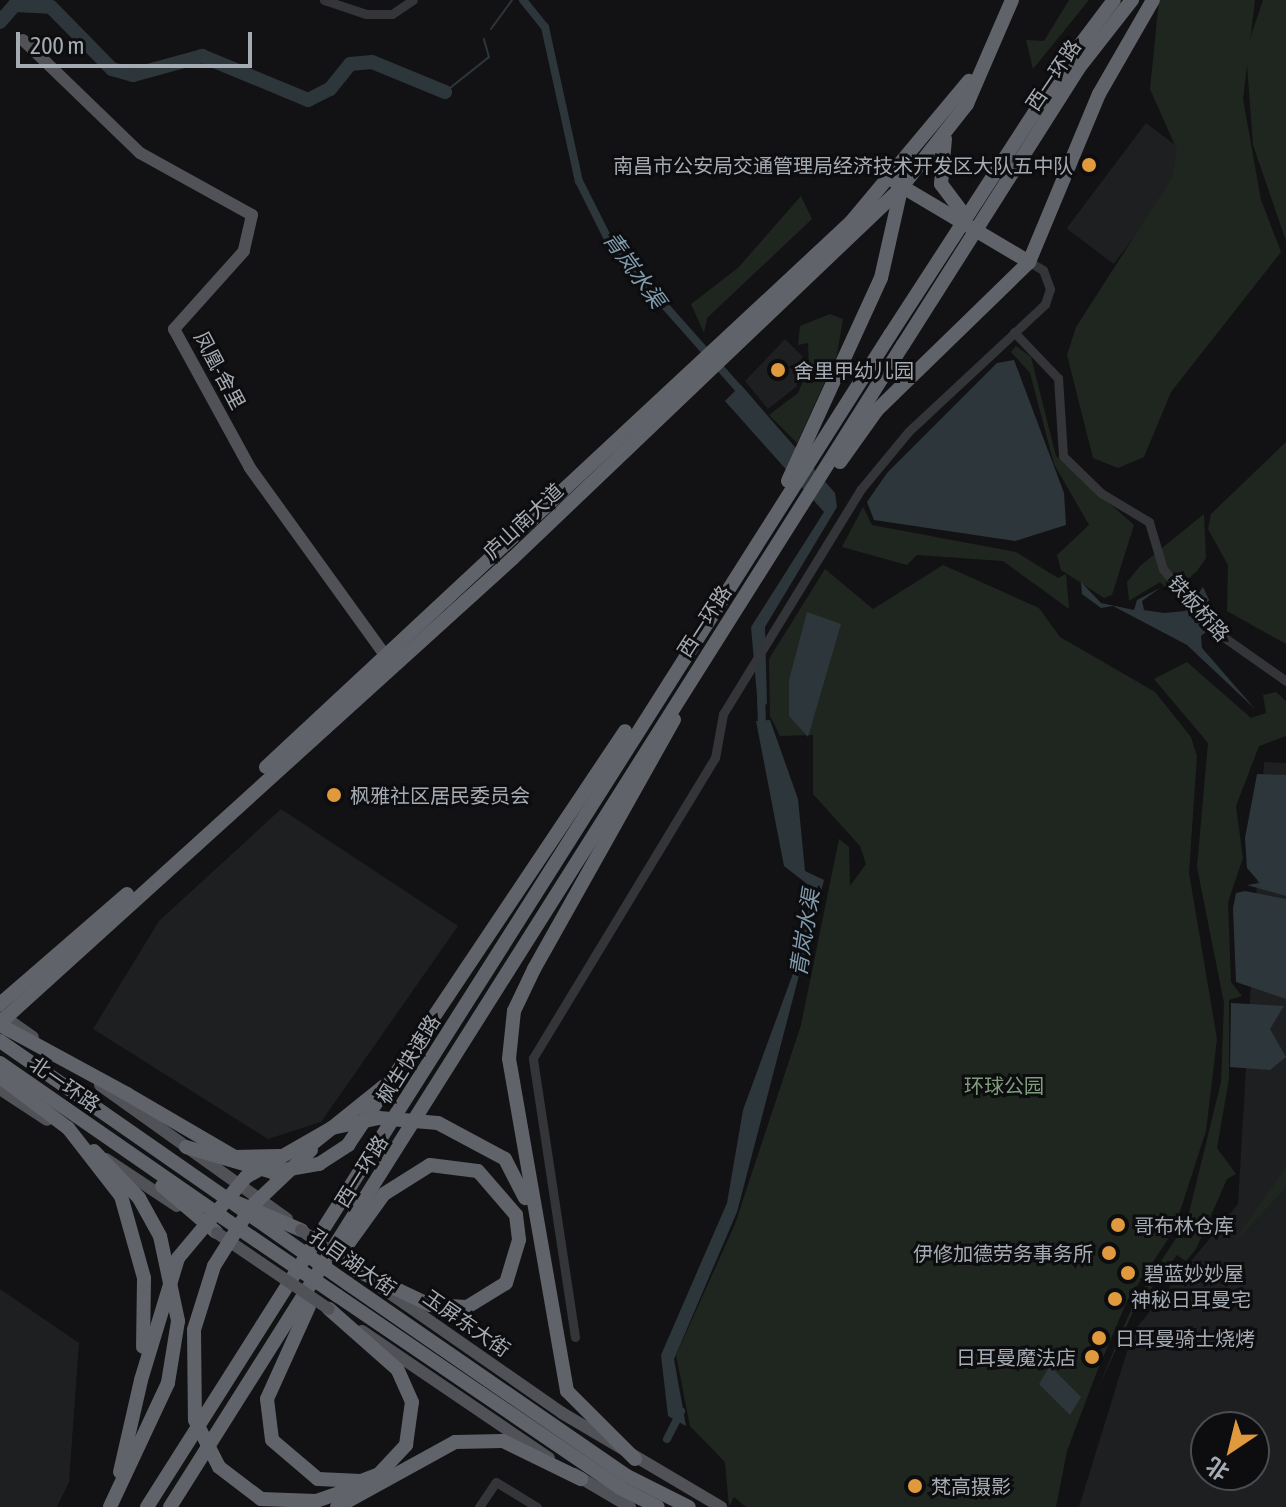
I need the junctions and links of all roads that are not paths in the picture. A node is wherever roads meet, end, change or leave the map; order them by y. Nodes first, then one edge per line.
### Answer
1 (324, 0) edge
2 (413, 0) edge
3 (1003, 0) edge
4 (1012, 0) edge
5 (1114, 0) edge
6 (1132, 0) edge
7 (1153, 0) edge
8 (23, 40) dead end
9 (1073, 65) junction
10 (946, 134) junction
11 (902, 164) junction
12 (889, 177) junction
13 (905, 185) junction
14 (965, 216) junction
15 (1029, 262) junction
16 (1014, 332) junction
17 (722, 352) junction
18 (733, 578) junction
19 (752, 585) junction
20 (692, 640) junction
21 (708, 651) junction
22 (390, 661) junction
23 (673, 669) joint
24 (1286, 681) edge
25 (451, 996) junction
26 (1, 1017) edge
27 (0, 1041) edge
28 (0, 1063) edge
29 (0, 1077) edge
30 (0, 1089) edge
31 (108, 1138) junction
32 (186, 1147) junction
33 (311, 1150) junction
34 (94, 1151) junction
35 (226, 1198) junction
36 (301, 1230) junction
37 (217, 1233) junction
38 (538, 1236) junction
39 (322, 1272) junction
40 (352, 1276) junction
41 (329, 1309) junction
42 (575, 1337) dead end
43 (451, 1363) junction
44 (141, 1380) junction
45 (635, 1459) junction
46 (388, 1476) junction
47 (581, 1479) junction
48 (116, 1492) junction
49 (712, 1506) edge
50 (110, 1507) edge
51 (147, 1507) edge
52 (170, 1507) edge
53 (337, 1507) edge
54 (479, 1507) edge
55 (537, 1507) edge
56 (630, 1507) edge
57 (658, 1507) edge
58 (689, 1507) edge

1 - 2 street
3 - 11 highway, 庐山南大道
4 - 10 highway, 庐山南大道
5 - 9 highway, 西一环路
6 - 9 highway, 西一环路
7 - 15 highway
8 - 22 main road, 凤凰-舍里
9 - 18 highway, 西一环路, bridge
9 - 19 highway, 西一环路, bridge
10 - 13 highway, 庐山南大道
10 - 14 highway
11 - 12 highway, 庐山南大道
11 - 13 highway
12 - 13 highway
12 - 17 highway, 庐山南大道
13 - 14 highway
13 - 15 highway
13 - 17 highway, 庐山南大道
13 - 18 highway
14 - 15 highway
15 - 16 street
15 - 19 highway
16 - 24 street, 铁板桥路
16 - 42 street
17 - 22 highway, 庐山南大道
18 - 20 highway, 西一环路
19 - 21 highway, 西一环路
20 - 23 highway, 西一环路
20 - 25 highway
21 - 38 highway
21 - 39 highway, 西一环路
22 - 26 highway, 庐山南大道
23 - 51 highway, 枫生快速路
25 - 32 highway, bridge
25 - 33 highway, bridge
26 - 32 main road, 玉屏东大街
26 - 33 highway, bridge
27 - 35 highway, 孔目湖大街
28 - 31 highway, 北一环路
29 - 44 highway, bridge
30 - 34 main road
31 - 37 highway
31 - 43 highway, 孔目湖大街, bridge
32 - 36 main road, 玉屏东大街
33 - 46 highway, bridge
34 - 37 main road
34 - 48 highway
35 - 36 highway
35 - 40 highway, 孔目湖大街, bridge
36 - 40 main road, 玉屏东大街, bridge
37 - 41 main road, bridge
38 - 44 highway, bridge
38 - 45 highway
39 - 40 highway
39 - 41 highway
39 - 52 highway
40 - 43 highway, 孔目湖大街
40 - 45 main road, 玉屏东大街
41 - 47 main road
43 - 57 highway, 孔目湖大街
43 - 58 highway, 孔目湖大街
44 - 48 highway
45 - 49 main road, 玉屏东大街
46 - 47 highway
46 - 53 highway, bridge
47 - 56 main road
48 - 50 highway
54 - 55 street

